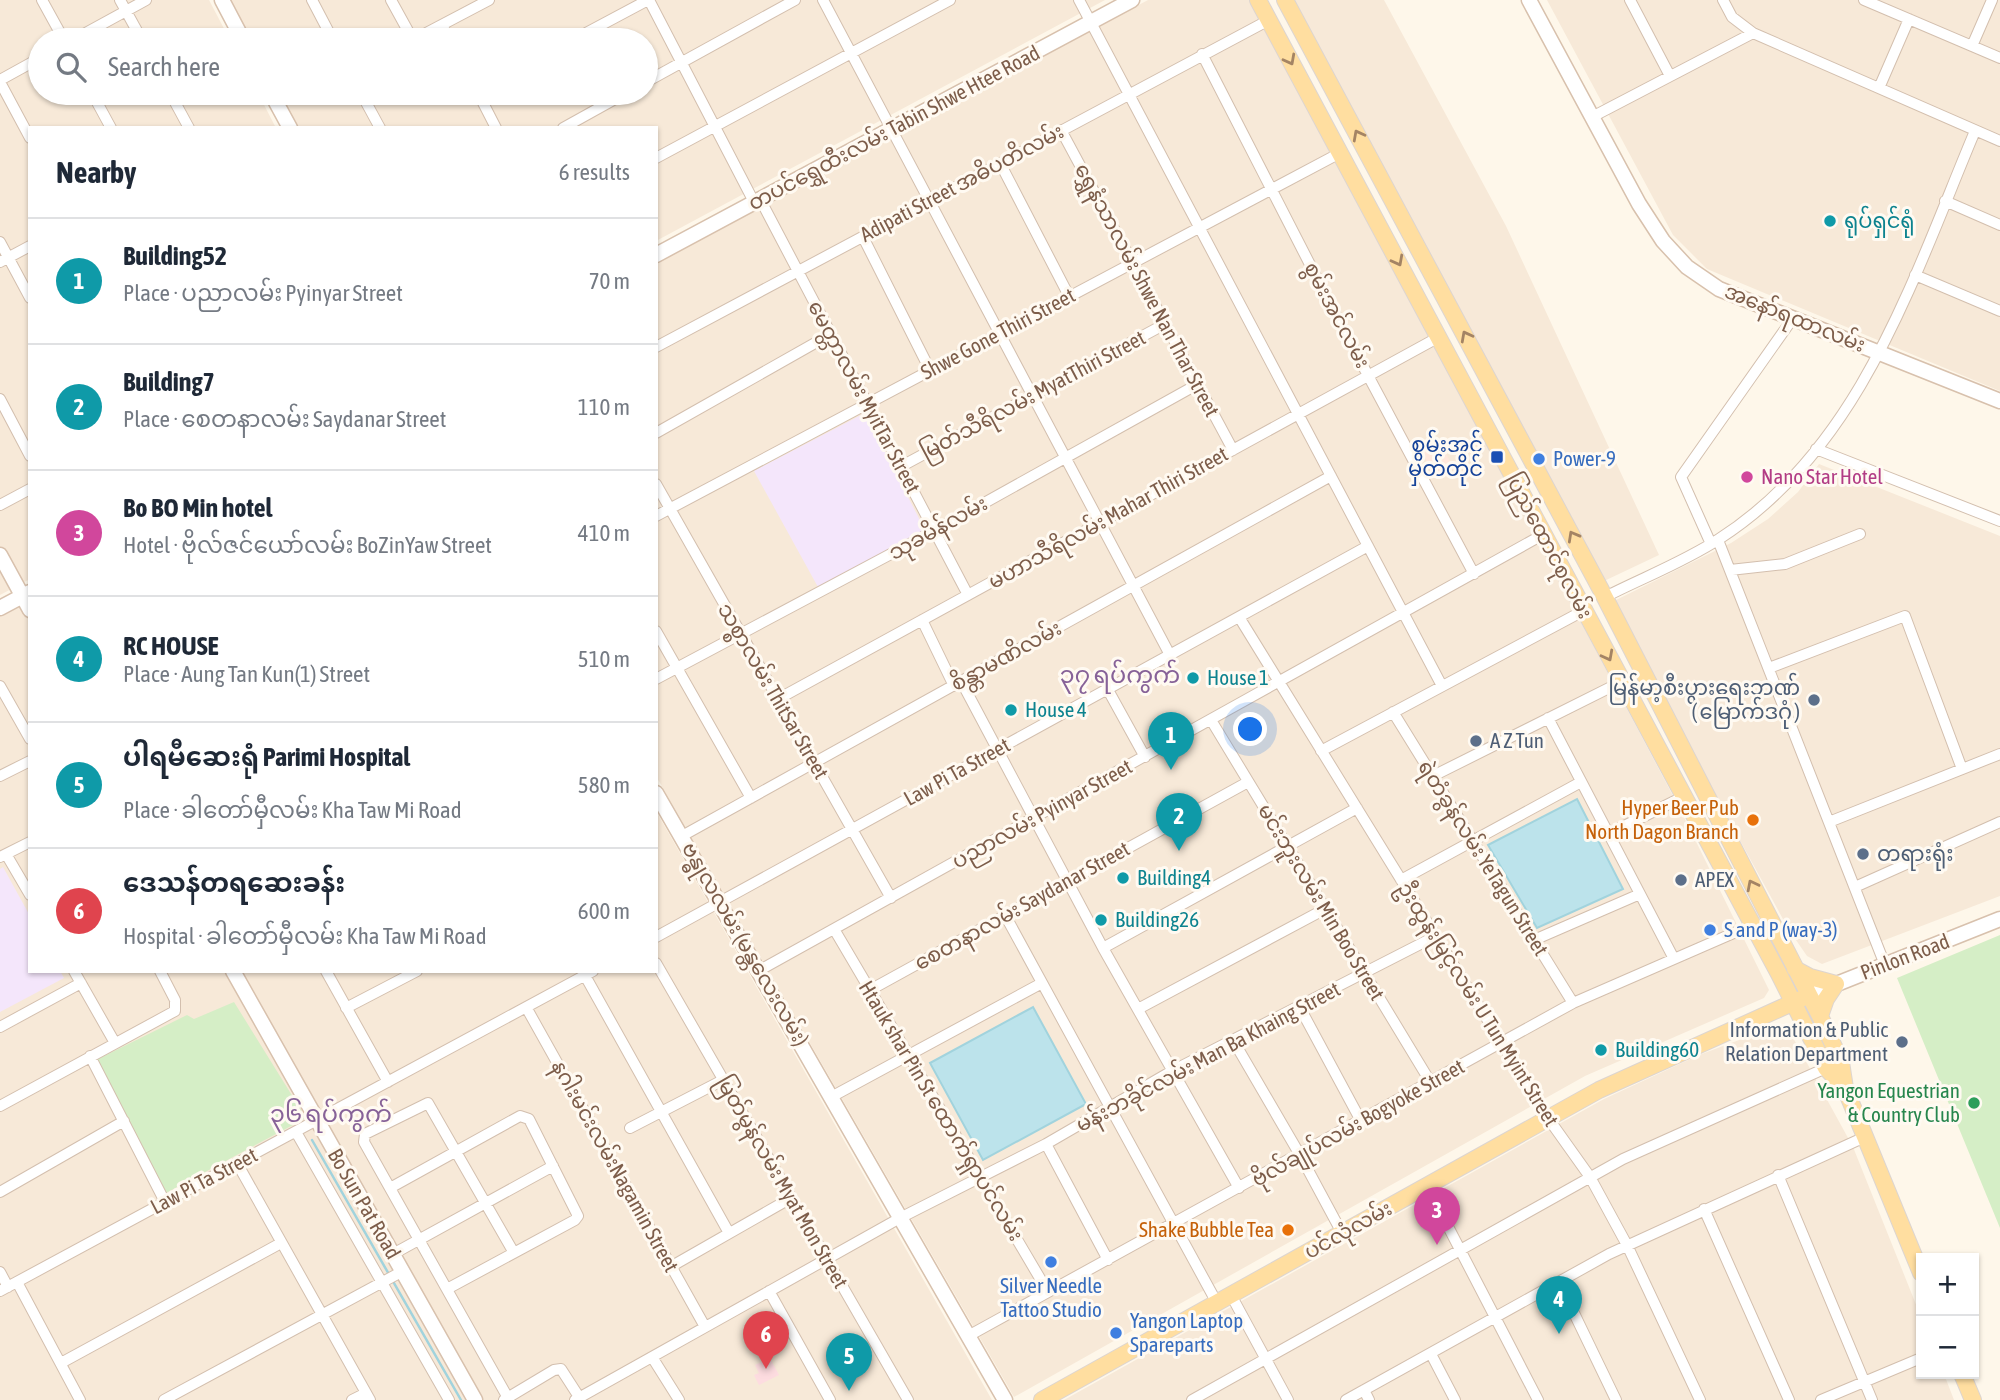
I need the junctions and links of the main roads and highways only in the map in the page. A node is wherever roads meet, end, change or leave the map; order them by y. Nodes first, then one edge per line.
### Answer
1 (1258, 0) edge
2 (1284, 0) edge
3 (1553, 500) junction
4 (1532, 512) junction
5 (1786, 971) junction
6 (1810, 996) junction
7 (1793, 1002) junction
8 (1766, 1014) junction
9 (1820, 1016) junction
10 (1804, 1023) junction
11 (1844, 1088) junction
12 (1916, 1260) edge
13 (1964, 1379) edge
14 (1042, 1400) edge
15 (1973, 1400) edge

1 -> 4 main road, ပြည်ထောင်စုလမ်း
3 -> 2 main road, ပြည်ထောင်စုလမ်း
3 - 4 main road
5 -> 3 main road, ပြည်ထောင်စုလမ်း
4 -> 5 main road, ပြည်ထောင်စုလမ်း
5 - 6 main road, ပြည်ထောင်စုလမ်း
5 - 7 main road, ပြည်ထောင်စုလမ်း
5 - 8 main road
5 - 9 main road
6 - 7 main road, ပင်လုံလမ်း
6 - 9 main road, ပြည်ထောင်စုလမ်း
7 - 8 main road, ပင်လုံလမ်း
7 - 10 main road, ပြည်ထောင်စုလမ်း
8 - 10 main road
8 - 14 main road, ပင်လုံလမ်း
9 - 11 main road, ပြည်ထောင်စုလမ်း
10 - 11 main road, ပြည်ထောင်စုလမ်း
11 - 12 main road, ပြည်ထောင်စုလမ်း
13 - 15 main road

